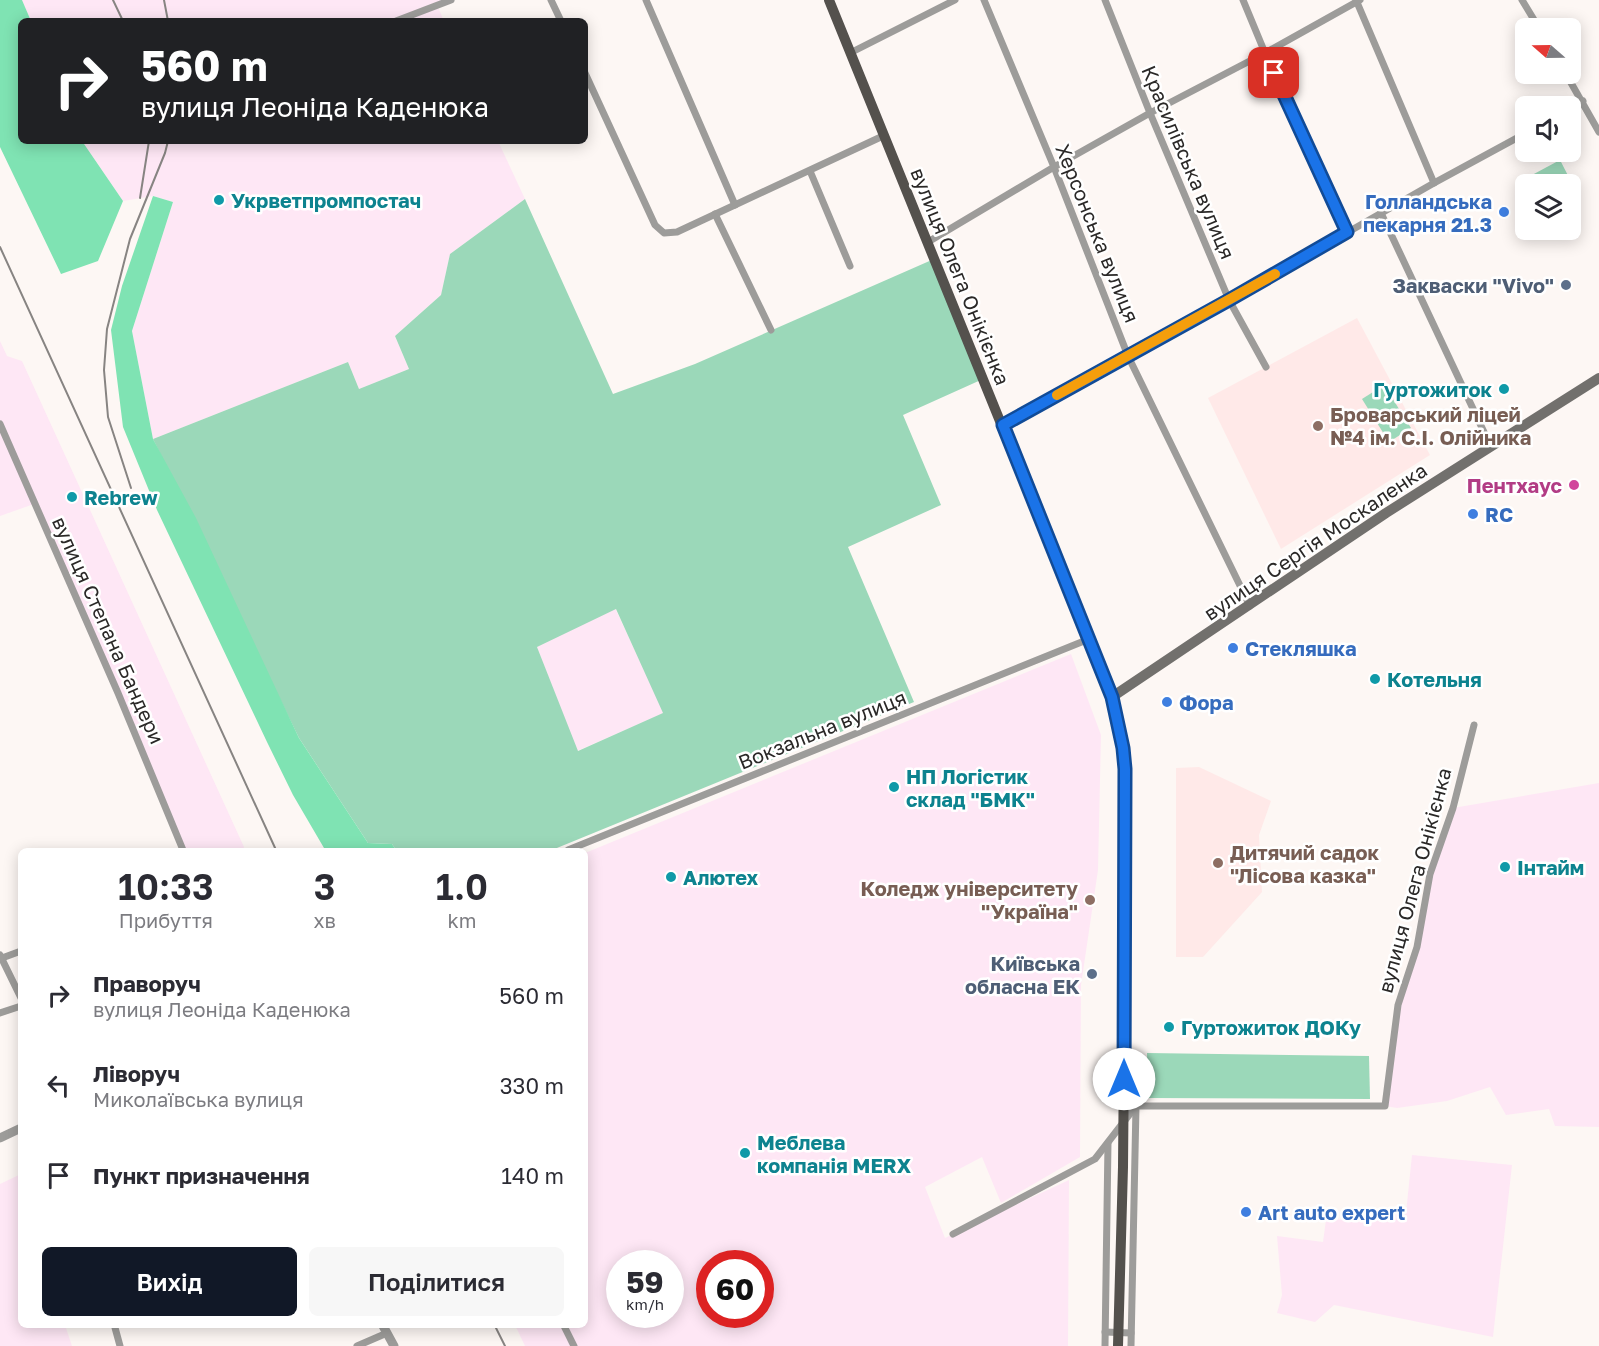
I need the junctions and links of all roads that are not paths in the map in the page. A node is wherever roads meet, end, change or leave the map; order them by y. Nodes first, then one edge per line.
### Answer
1 (451, 0) edge
2 (551, 0) edge
3 (646, 0) edge
4 (829, 0) edge
5 (956, 0) edge
6 (984, 0) edge
7 (1105, 0) edge
8 (1243, 0) edge
9 (1358, 0) edge
10 (1522, 0) edge
11 (404, 18) edge
12 (560, 18) edge
13 (1533, 18) edge
14 (850, 53) junction
15 (1265, 53) junction
16 (588, 80) edge
17 (1573, 84) edge
18 (1583, 100) joint
19 (1150, 113) junction
20 (1599, 132) edge
21 (883, 136) junction
22 (1515, 139) edge
23 (1054, 167) junction
24 (810, 171) junction
25 (1434, 183) junction
26 (735, 205) junction
27 (1381, 213) junction
28 (715, 214) junction
29 (1347, 232) junction
30 (928, 243) junction
31 (850, 266) dead end
32 (1229, 300) junction
33 (771, 330) dead end
34 (1128, 356) junction
35 (1266, 367) dead end
36 (1599, 378) edge
37 (0, 424) edge
38 (1003, 425) junction
39 (1491, 447) junction
40 (1250, 606) junction
41 (1089, 639) junction
42 (1112, 697) junction
43 (1474, 725) dead end
44 (182, 848) edge
45 (573, 848) edge
46 (18, 952) edge
47 (1, 957) edge
48 (18, 992) edge
49 (18, 1007) edge
50 (0, 1013) edge
51 (1136, 1106) junction
52 (18, 1129) edge
53 (0, 1138) edge
54 (1108, 1143) junction
55 (953, 1234) dead end
56 (115, 1328) edge
57 (565, 1328) edge
58 (385, 1329) edge
59 (1105, 1332) junction
60 (1131, 1333) junction
61 (120, 1346) edge
62 (357, 1346) edge
63 (394, 1346) edge
64 (574, 1346) edge
65 (1105, 1346) edge
66 (1118, 1346) edge
67 (1131, 1346) edge

1 - 11 street
2 - 12 street
3 - 26 street
4 - 14 main road, вулиця Олега Онікієнка
5 - 14 street
6 - 23 street, Херсонська вулиця
7 - 19 street, Красилівська вулиця
8 - 15 street
9 - 15 street
9 - 25 street
10 - 13 street
14 - 21 main road, вулиця Олега Онікієнка
15 - 19 street
15 - 29 street
16 - 28 street
17 - 18 street
18 - 20 street
19 - 23 street
19 - 32 street, Красилівська вулиця
21 - 24 street
21 - 30 main road, вулиця Олега Онікієнка
22 - 25 street
23 - 30 street
23 - 34 street, Херсонська вулиця
24 - 26 street
24 - 31 street
25 - 27 street
26 - 28 street
27 - 29 street
27 - 39 street
28 - 33 street
29 - 32 street
30 - 38 main road, вулиця Олега Онікієнка
32 - 34 street
32 - 35 street, Красилівська вулиця
34 - 38 street
34 - 40 street, Херсонська вулиця
36 - 39 main road, вулиця Сергія Москаленка
37 - 44 street, вулиця Степана Бандери
38 - 41 main road, вулиця Олега Онікієнка
39 - 40 main road, вулиця Сергія Москаленка
40 - 42 main road, вулиця Сергія Москаленка
41 - 42 main road, вулиця Олега Онікієнка
41 - 45 street, Вокзальна вулиця
42 - 66 main road, вулиця Олега Онікієнка, bridge
43 - 51 street, вулиця Олега Онікієнка
46 - 47 street
47 - 48 street
49 - 50 street
51 - 54 street
51 - 60 street
52 - 53 street
54 - 55 street
54 - 59 street
56 - 61 street
57 - 64 street
58 - 62 street
58 - 63 street
59 - 60 street
59 - 65 street
60 - 67 street

